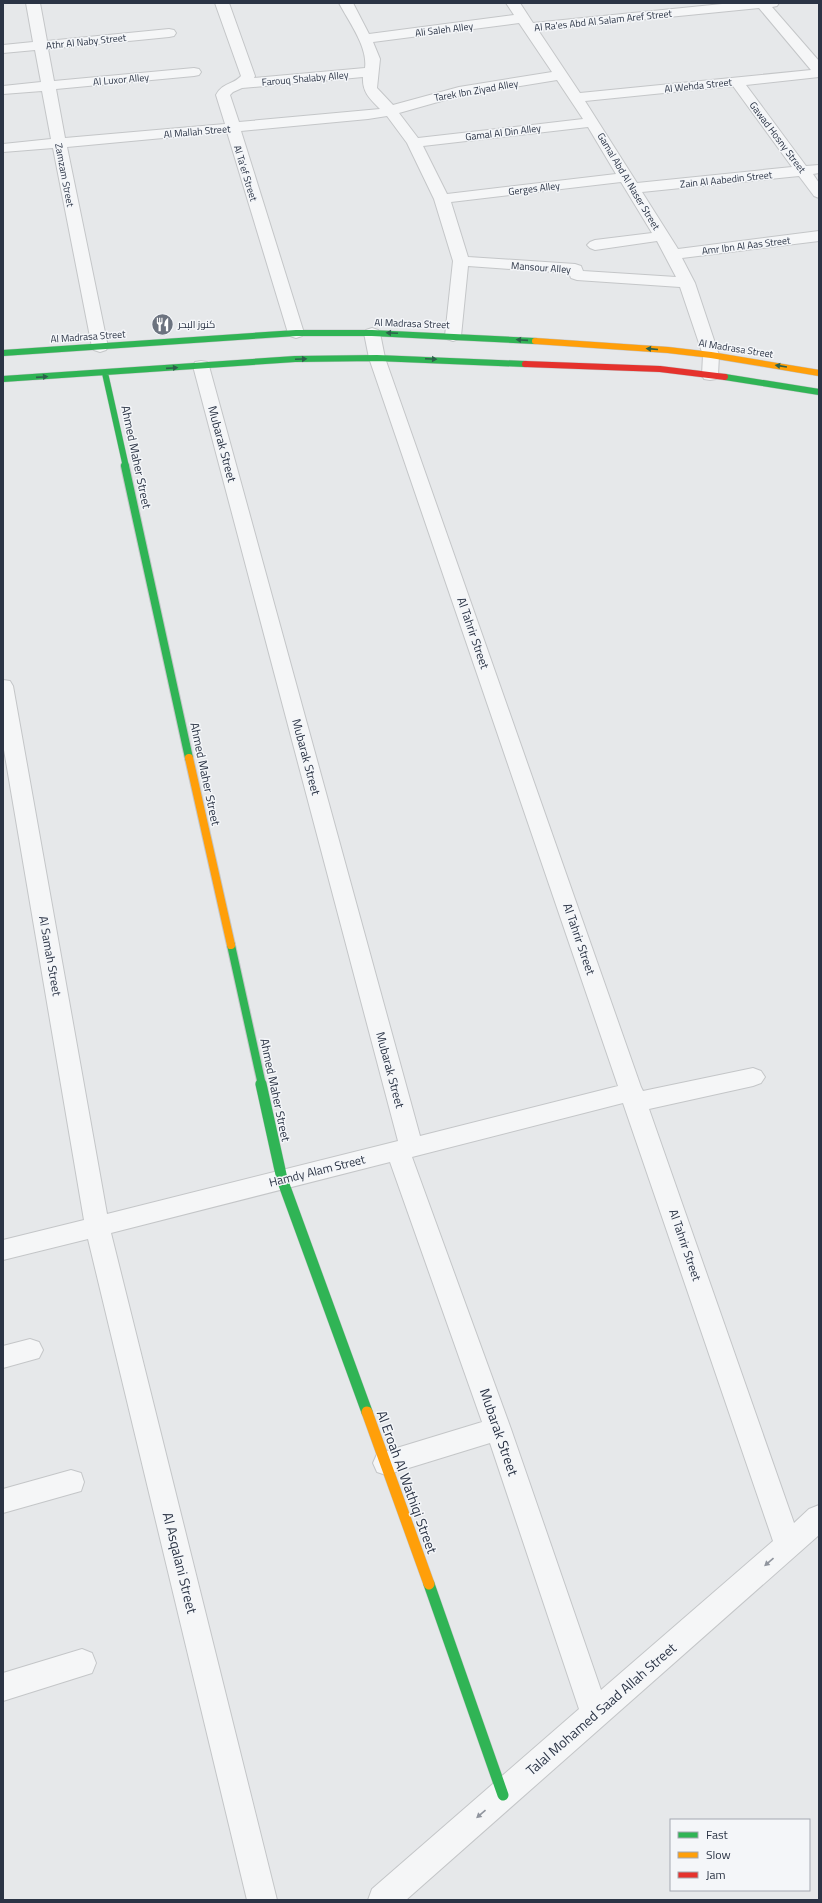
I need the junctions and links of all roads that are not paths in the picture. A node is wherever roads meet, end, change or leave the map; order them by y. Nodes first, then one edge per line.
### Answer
1 (33, 3) edge
2 (222, 3) edge
3 (346, 3) edge
4 (512, 3) edge
5 (765, 3) edge
6 (526, 23) junction
7 (169, 33) dead end
8 (365, 39) junction
9 (41, 45) junction
10 (3, 49) edge
11 (194, 72) dead end
12 (372, 72) junction
13 (819, 72) edge
14 (562, 76) junction
15 (737, 82) junction
16 (239, 84) junction
17 (48, 86) junction
18 (3, 90) edge
19 (576, 98) junction
20 (391, 111) junction
21 (592, 122) junction
22 (233, 128) junction
23 (59, 143) junction
24 (414, 143) junction
25 (3, 148) edge
26 (819, 169) edge
27 (803, 171) junction
28 (630, 182) junction
29 (819, 193) edge
30 (442, 199) junction
31 (662, 236) junction
32 (819, 236) edge
33 (595, 245) dead end
34 (673, 254) junction
35 (461, 261) junction
36 (687, 283) junction
37 (296, 333) junction
38 (372, 333) junction
39 (452, 336) junction
40 (100, 347) junction
41 (3, 352) edge
42 (710, 355) junction
43 (377, 358) junction
44 (201, 366) junction
45 (105, 373) junction
46 (819, 373) edge
47 (710, 375) junction
48 (3, 380) edge
49 (819, 392) edge
50 (3, 686) edge
51 (753, 1077) dead end
52 (634, 1097) junction
53 (405, 1149) junction
54 (282, 1179) junction
55 (97, 1226) junction
56 (3, 1250) edge
57 (30, 1350) dead end
58 (3, 1357) edge
59 (498, 1428) junction
60 (386, 1463) junction
61 (71, 1482) dead end
62 (3, 1501) edge
63 (819, 1518) edge
64 (788, 1545) junction
65 (82, 1663) dead end
66 (3, 1687) edge
67 (595, 1714) junction
68 (503, 1795) junction
69 (262, 1900) edge
70 (383, 1900) edge

1 - 9 street, Zamzam Street
2 - 16 street
3 - 8 street
4 - 6 street, Gamal Abd Al Naser Street
5 - 6 street, Al Ra'es Abd Al Salam Aref Street
5 - 13 street
6 - 8 street, Ali Saleh Alley
6 - 14 street, Gamal Abd Al Naser Street
7 - 9 street, Athr Al Naby Street
8 - 12 street
9 - 10 street, Athr Al Naby Street
9 - 17 street, Zamzam Street
11 - 17 street, Al Luxor Alley
12 - 16 street, Farouq Shalaby Alley
12 - 20 street
13 - 15 street, Al Wehda Street
14 - 19 street, Gamal Abd Al Naser Street
14 - 20 street, Tarek Ibn Ziyad Alley
15 - 19 street, Al Wehda Street
15 - 27 street, Gawad Hosny Street
16 - 22 street, Al Ta'ef Street
17 - 18 street, Al Luxor Alley
17 - 23 street, Zamzam Street
19 - 21 street, Gamal Abd Al Naser Street
20 - 22 street, Al Mallah Street
20 - 24 street
21 - 24 street, Gamal Al Din Alley
21 - 28 street, Gamal Abd Al Naser Street
22 - 23 street, Al Mallah Street
22 - 37 street, Al Ta'ef Street
23 - 25 street, Al Mallah Street
23 - 40 street, Zamzam Street
24 - 30 street
26 - 27 street, Zain Al Aabedin Street
27 - 28 street, Zain Al Aabedin Street
27 - 29 street, Gawad Hosny Street
28 - 30 street, Gerges Alley
28 - 31 street, Gamal Abd Al Naser Street
30 - 35 street
31 - 33 street
31 - 34 street, Gamal Abd Al Naser Street
32 - 34 street, Amr Ibn Al Aas Street
34 - 36 street, Gamal Abd Al Naser Street
35 - 36 street, Mansour Alley
35 - 39 street
36 - 42 street, Gamal Abd Al Naser Street
37 - 38 main road, Al Madrasa Street
37 - 40 main road, Al Madrasa Street
39 -> 38 main road, Al Madrasa Street
38 - 43 street, Al Tahrir Street
42 -> 39 main road, Al Madrasa Street
40 - 41 main road, Al Madrasa Street
46 -> 42 main road, Al Madrasa Street
42 - 47 street, Gamal Abd Al Naser Street
44 -> 43 main road
43 -> 47 main road
43 - 52 street, Al Tahrir Street
45 -> 44 main road
44 - 53 street, Mubarak Street
48 -> 45 main road
45 - 54 main road, Ahmed Maher Street
47 - 49 main road
50 - 55 street, Al Samah Street
51 - 52 street, Hamdy Alam Street
52 - 53 street, Hamdy Alam Street
52 - 64 street, Al Tahrir Street
53 - 54 street, Hamdy Alam Street
53 - 59 street, Mubarak Street
54 - 55 street, Hamdy Alam Street
54 - 60 main road, Al Eroah Al Wathiqi Street
55 - 56 street, Hamdy Alam Street
55 - 69 street, Al Asqalani Street
57 - 58 street
59 - 60 street
59 - 67 street, Mubarak Street
60 - 68 main road, Al Eroah Al Wathiqi Street
61 - 62 street
63 - 64 street, Talal Mohamed Saad Allah Street
64 -> 67 street, Talal Mohamed Saad Allah Street
65 - 66 street
67 - 68 street, Talal Mohamed Saad Allah Street
68 -> 70 street, Talal Mohamed Saad Allah Street

